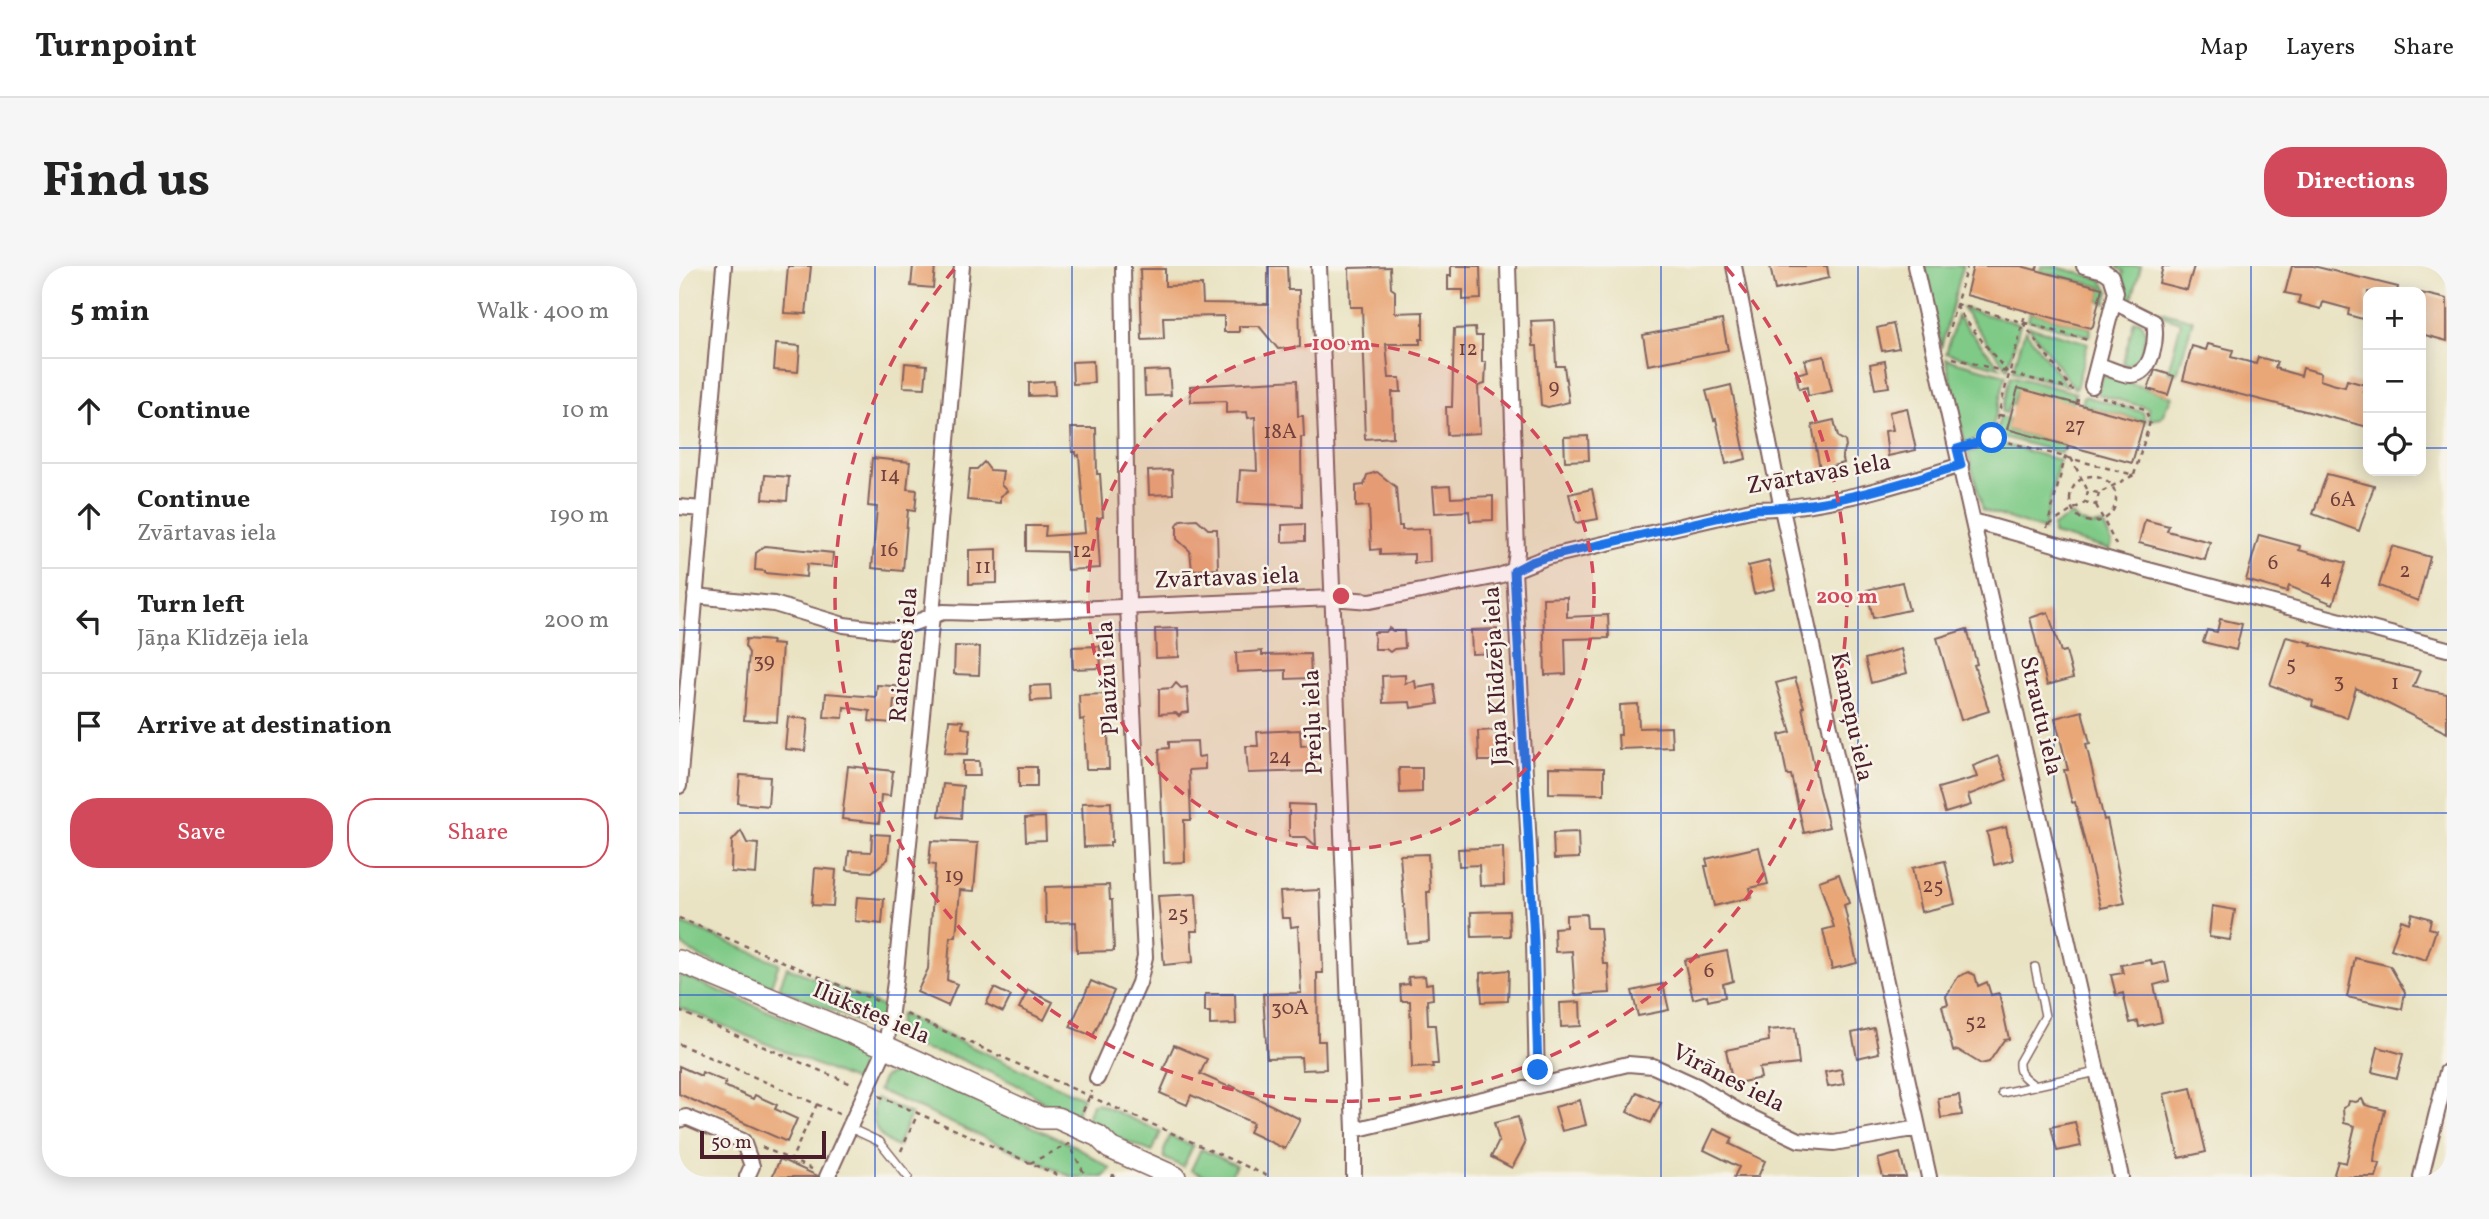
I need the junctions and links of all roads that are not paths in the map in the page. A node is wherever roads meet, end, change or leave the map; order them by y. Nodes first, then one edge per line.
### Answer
1 (724, 266) edge
2 (962, 266) edge
3 (1123, 266) edge
4 (1319, 266) edge
5 (1508, 266) edge
6 (1734, 266) edge
7 (1915, 266) edge
8 (2084, 266) edge
9 (2115, 302) junction
10 (2098, 365) junction
11 (2092, 391) road end
12 (1961, 465) junction
13 (679, 507) edge
14 (702, 509) junction
15 (1782, 509) junction
16 (1973, 521) junction
17 (1514, 571) junction
18 (695, 596) junction
19 (1332, 598) junction
20 (1128, 606) junction
21 (932, 615) junction
22 (2447, 649) edge
23 (679, 786) edge
24 (679, 961) edge
25 (2035, 967) dead end
26 (886, 1048) junction
27 (2097, 1072) junction
28 (2447, 1072) edge
29 (1097, 1078) dead end
30 (1537, 1084) junction
31 (2035, 1086) junction
32 (2002, 1093) dead end
33 (679, 1120) edge
34 (851, 1124) junction
35 (1918, 1128) junction
36 (1354, 1130) junction
37 (828, 1176) edge
38 (747, 1177) edge
39 (908, 1177) edge
40 (1175, 1177) edge
41 (1354, 1177) edge
42 (1929, 1177) edge
43 (2121, 1177) edge
44 (2421, 1177) edge

1 - 14 street
2 - 21 street, Raicenes iela
3 - 20 street, Plaužu iela
4 - 19 street, Preiļu iela
5 - 17 street, Jāņa Klīdzēja iela
6 - 15 street, Kameņu iela
7 - 12 street, Strautu iela
8 - 9 street
9 - 10 street
9 - 10 street
10 - 11 street
12 - 15 street, Zvārtavas iela
12 - 16 street, Strautu iela
13 - 14 street
14 - 18 street
15 - 17 street, Zvārtavas iela
15 - 35 street, Kameņu iela
16 - 22 street
16 - 27 street, Strautu iela
17 - 19 street, Zvārtavas iela
17 - 30 street, Jāņa Klīdzēja iela
18 - 21 street, Zvārtavas iela
18 - 23 street
19 - 20 street, Zvārtavas iela
19 - 36 street, Preiļu iela
20 - 21 street, Zvārtavas iela
20 - 29 street, Plaužu iela
21 - 26 street, Raicenes iela
24 - 26 street, Ilūkstes iela
25 - 31 lane
26 - 34 street, Raicenes iela
26 - 40 street, Ilūkstes iela
27 - 31 lane
27 - 43 street, Strautu iela
28 - 44 street
30 - 35 street, Virānes iela
30 - 36 street, Virānes iela
31 - 32 lane
33 - 38 street
34 - 37 street, Raicenes iela
34 - 39 lane
35 - 42 street, Kameņu iela
36 - 41 street, Preiļu iela

